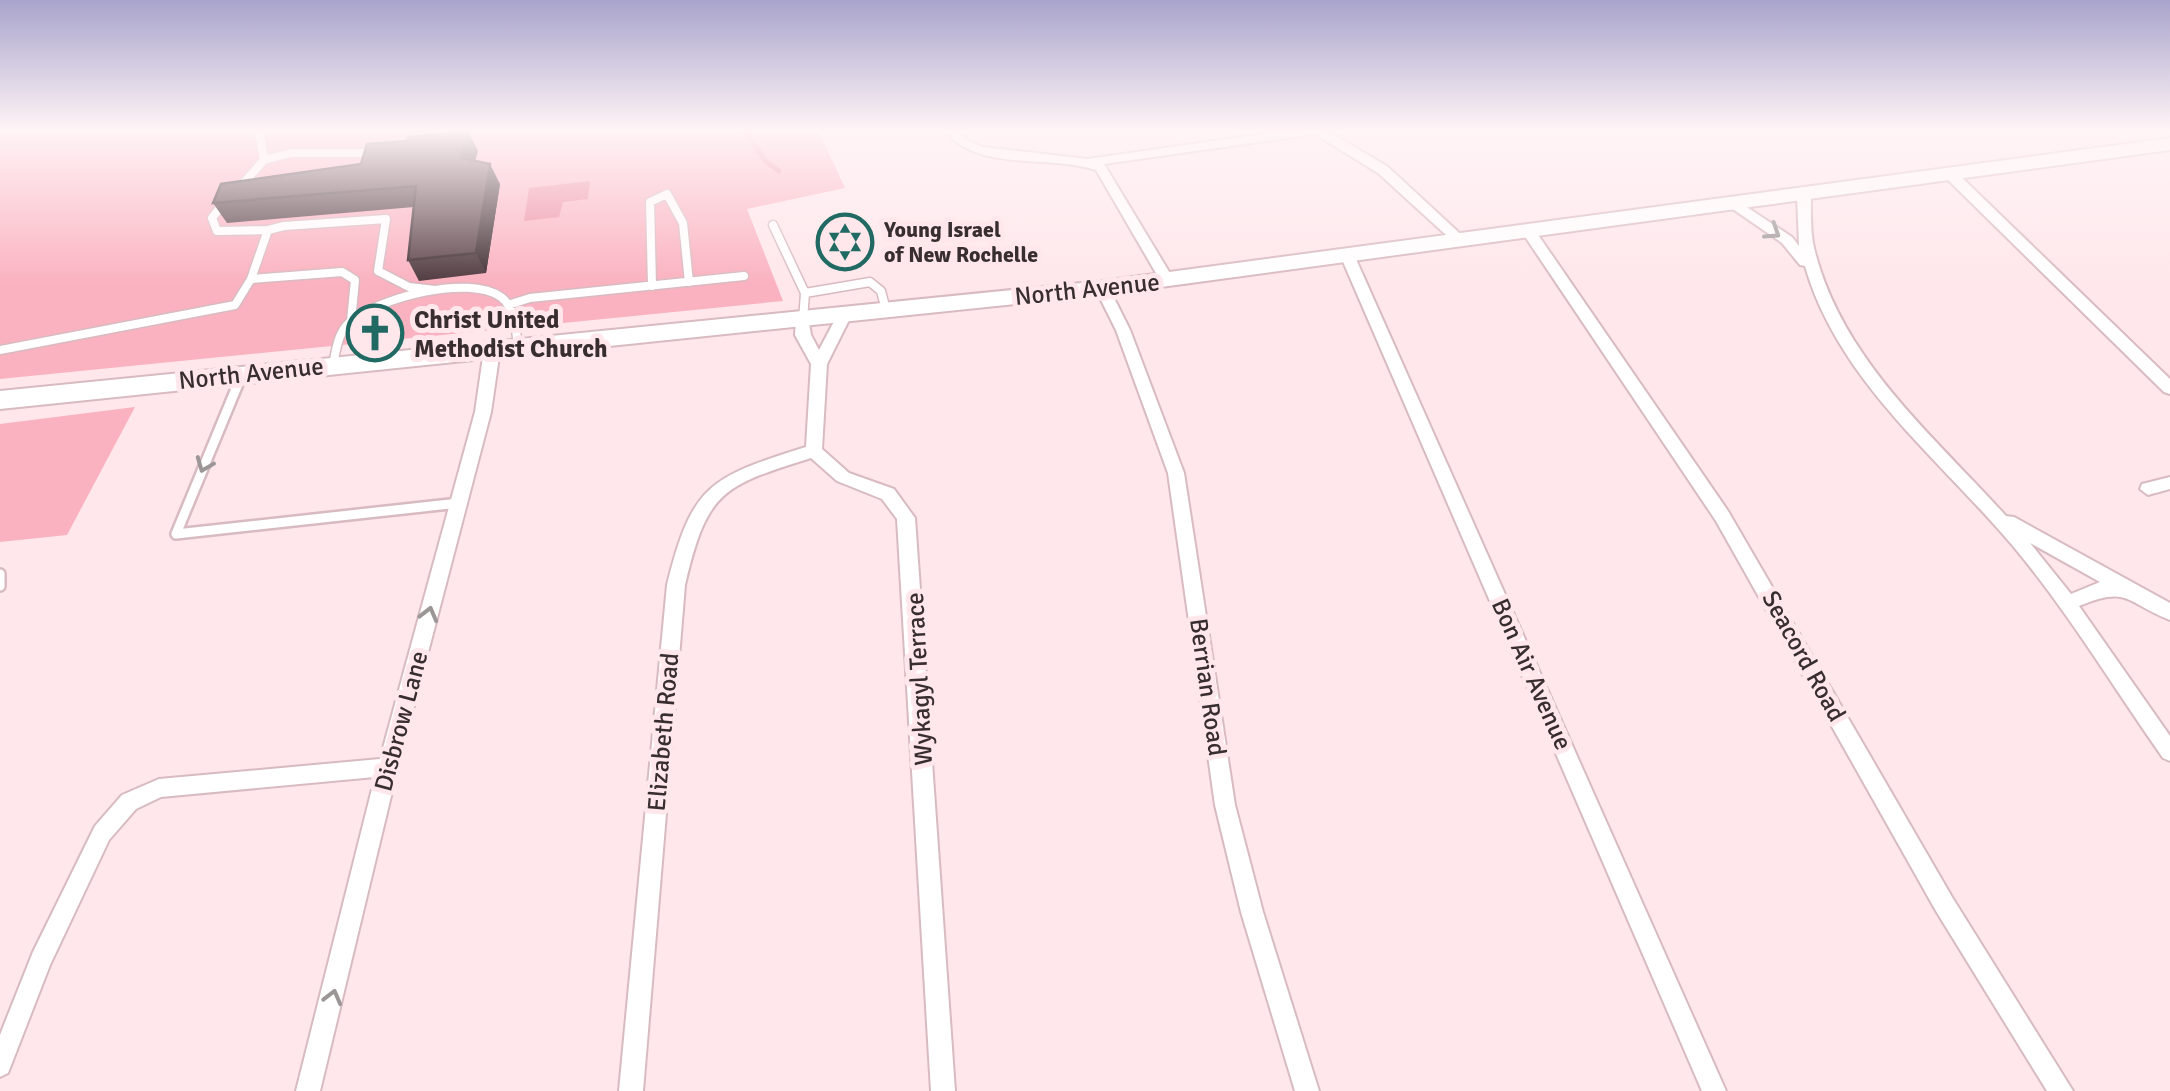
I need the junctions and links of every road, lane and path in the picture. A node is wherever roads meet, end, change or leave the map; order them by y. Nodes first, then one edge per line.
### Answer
1 (245, 181) edge
2 (1111, 181) edge
3 (1395, 181) edge
4 (1890, 181) edge
5 (1958, 181) edge
6 (237, 190) edge
7 (1804, 194) junction
8 (226, 200) edge
9 (1731, 203) junction
10 (773, 225) dead end
11 (268, 230) junction
12 (1529, 232) junction
13 (1462, 241) junction
14 (1348, 257) junction
15 (1810, 264) junction
16 (378, 271) junction
17 (744, 276) dead end
18 (252, 278) junction
19 (355, 280) junction
20 (1167, 280) junction
21 (689, 282) junction
22 (652, 286) junction
23 (1102, 288) junction
24 (435, 290) junction
25 (804, 293) junction
26 (508, 304) junction
27 (886, 310) junction
28 (844, 316) junction
29 (803, 320) junction
30 (350, 321) junction
31 (505, 349) junction
32 (0, 350) edge
33 (819, 364) junction
34 (333, 365) junction
35 (242, 374) junction
36 (2170, 388) edge
37 (0, 400) edge
38 (814, 451) junction
39 (2170, 483) edge
40 (2148, 489) dead end
41 (459, 504) junction
42 (1994, 514) junction
43 (0, 574) edge
44 (0, 586) edge
45 (2130, 590) junction
46 (2066, 604) junction
47 (2170, 612) edge
48 (2170, 752) edge
49 (388, 767) junction
50 (0, 1064) edge
51 (308, 1091) edge
52 (631, 1091) edge
53 (943, 1091) edge
54 (1307, 1091) edge
55 (1714, 1091) edge
56 (2062, 1091) edge

1 - 6 lane
2 - 20 street
3 - 13 street
4 - 7 main road, North Avenue
5 - 36 street
7 - 9 main road, North Avenue
7 - 15 street
8 - 11 lane
9 - 12 main road, North Avenue
9 -> 15 street
10 - 25 lane
11 - 16 lane
11 - 18 lane
12 - 13 main road, North Avenue
12 - 56 street, Seacord Road
13 - 14 main road, North Avenue
14 - 20 main road, North Avenue
14 - 55 street, Bon Air Avenue
15 - 42 street
16 - 19 lane
16 - 24 lane
17 - 21 lane
18 - 19 lane
18 - 32 lane
19 - 30 lane
20 - 23 main road, North Avenue
21 - 22 lane
21 - 22 lane
22 - 26 lane
23 - 27 main road, North Avenue
23 - 54 street, Berrian Road
24 - 26 lane
24 - 30 lane
25 - 27 lane
25 - 29 lane
26 - 31 lane
27 - 28 main road, North Avenue
28 - 29 main road, North Avenue
28 - 33 street
29 - 31 main road, North Avenue
29 - 33 street
30 - 34 lane
31 - 34 main road, North Avenue
31 - 41 street, Disbrow Lane
33 - 38 street
34 - 35 main road, North Avenue
35 - 37 main road, North Avenue
35 -> 41 lane
38 - 52 street, Elizabeth Road
38 - 53 street, Wykagyl Terrace
39 - 40 street
49 -> 41 street, Disbrow Lane
42 - 45 street
42 - 46 street
43 - 44 lane
45 - 46 street
45 - 47 street
46 - 48 street
49 - 50 street
51 -> 49 street, Disbrow Lane

